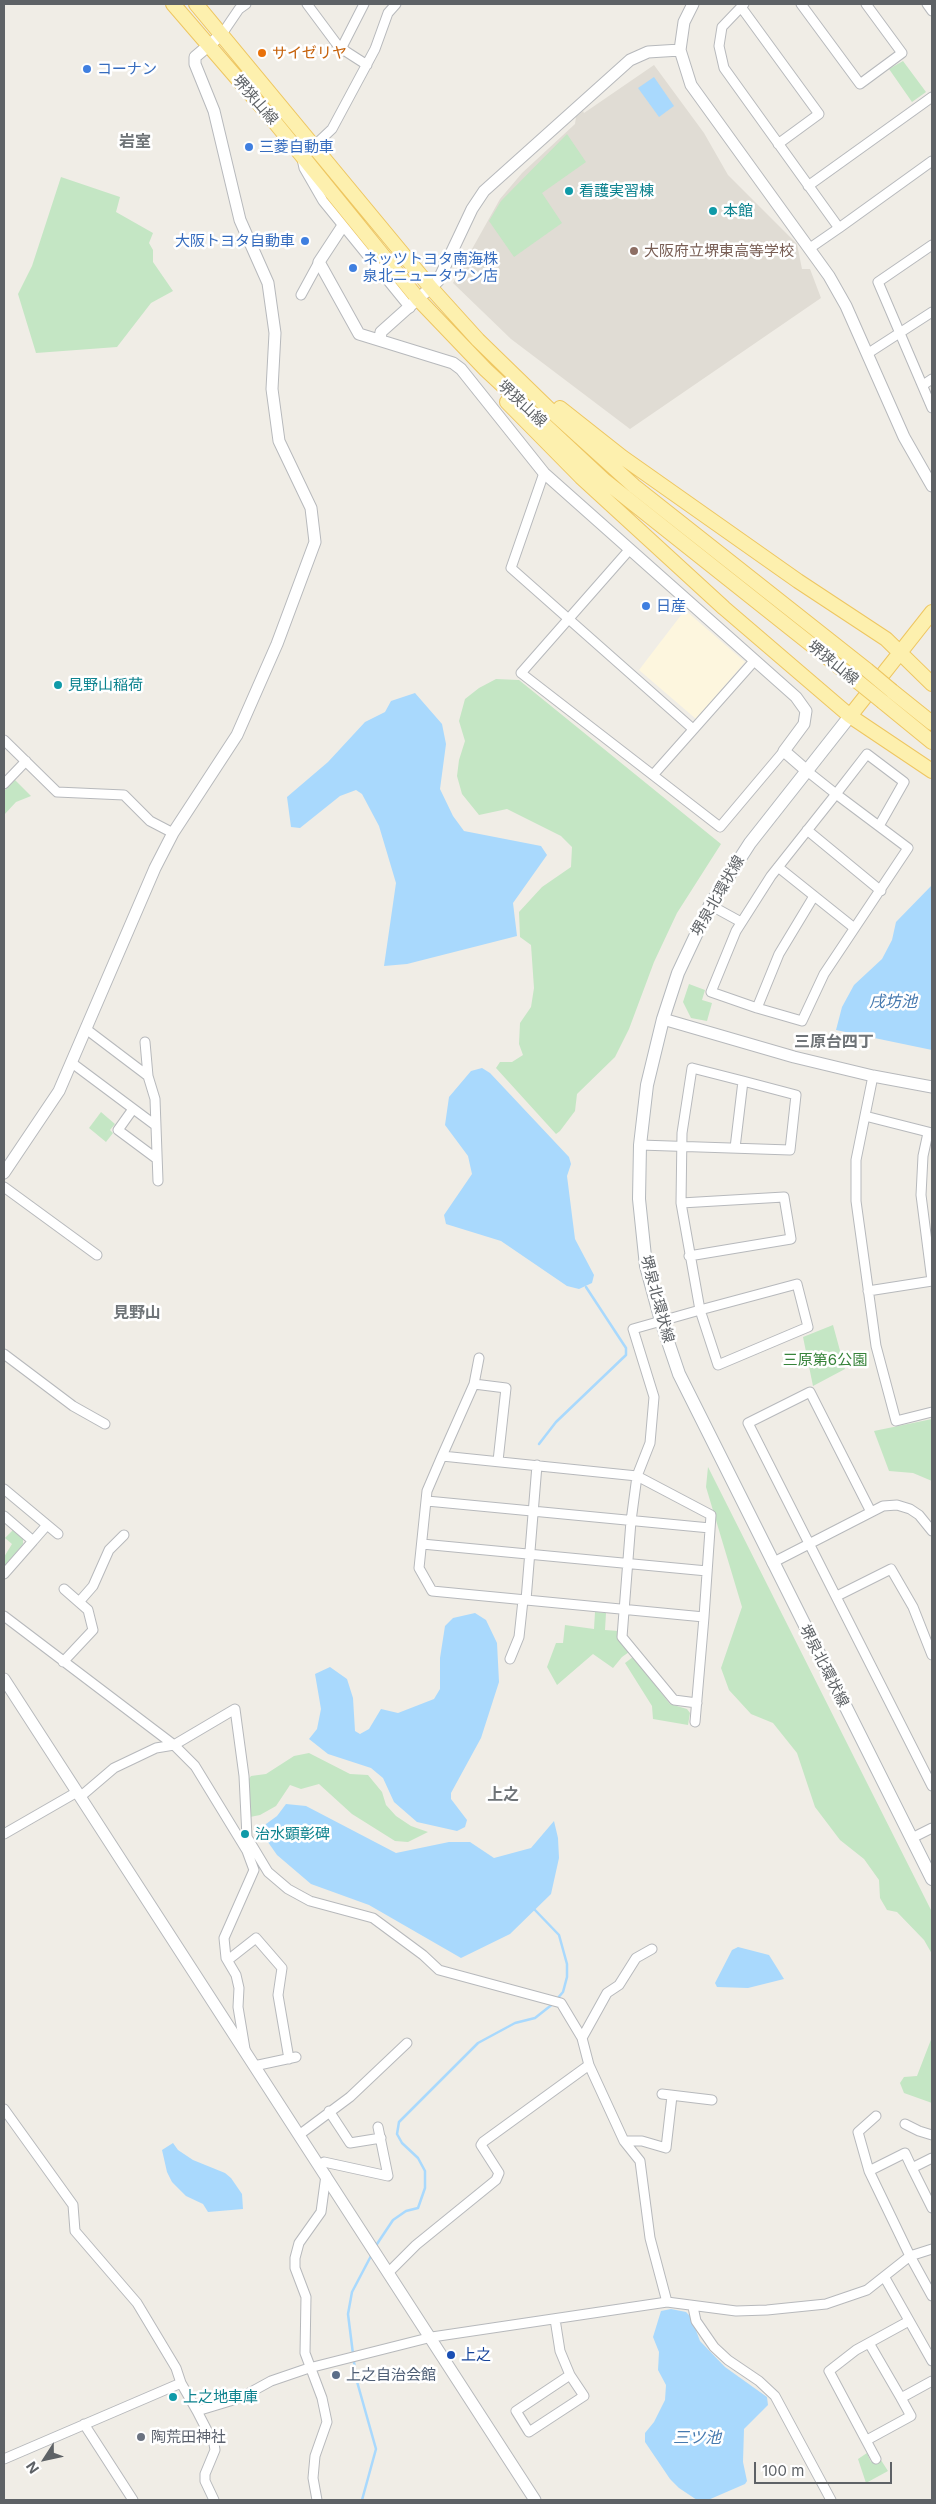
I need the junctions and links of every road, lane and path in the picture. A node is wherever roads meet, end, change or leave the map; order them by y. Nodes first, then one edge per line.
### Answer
1 (173, 4) edge
2 (196, 4) edge
3 (246, 4) edge
4 (307, 4) edge
5 (364, 4) edge
6 (396, 4) edge
7 (693, 4) edge
8 (801, 4) edge
9 (866, 4) edge
10 (927, 4) edge
11 (742, 5) edge
12 (932, 11) edge
13 (222, 34) junction
14 (208, 46) junction
15 (341, 49) junction
16 (680, 50) junction
17 (367, 65) junction
18 (932, 97) edge
19 (778, 144) junction
20 (314, 146) junction
21 (302, 156) junction
22 (932, 161) edge
23 (808, 186) junction
24 (342, 227) junction
25 (839, 228) junction
26 (932, 245) edge
27 (810, 248) junction
28 (319, 262) junction
29 (431, 288) junction
30 (300, 295) dead end
31 (414, 304) junction
32 (932, 312) edge
33 (900, 333) junction
34 (380, 340) junction
35 (867, 354) junction
36 (501, 361) junction
37 (486, 370) junction
38 (932, 379) edge
39 (923, 385) junction
40 (932, 408) edge
41 (544, 473) junction
42 (932, 486) edge
43 (630, 549) junction
44 (932, 612) edge
45 (568, 620) junction
46 (900, 652) junction
47 (755, 660) junction
48 (932, 684) edge
49 (850, 716) junction
50 (932, 723) edge
51 (693, 729) junction
52 (4, 740) edge
53 (932, 742) edge
54 (784, 750) junction
55 (26, 761) junction
56 (807, 771) junction
57 (932, 771) edge
58 (653, 775) junction
59 (4, 784) edge
60 (836, 794) junction
61 (879, 826) junction
62 (807, 830) junction
63 (173, 832) junction
64 (778, 867) junction
65 (881, 891) junction
66 (814, 896) junction
67 (710, 905) junction
68 (741, 922) junction
69 (854, 927) junction
70 (757, 1008) junction
71 (663, 1019) junction
72 (86, 1029) junction
73 (145, 1042) dead end
74 (72, 1063) junction
75 (148, 1076) junction
76 (874, 1076) junction
77 (743, 1081) junction
78 (932, 1087) edge
79 (134, 1109) junction
80 (865, 1116) junction
81 (156, 1125) junction
82 (930, 1133) edge
83 (640, 1144) junction
84 (682, 1147) junction
85 (735, 1148) junction
86 (157, 1159) junction
87 (4, 1173) edge
88 (158, 1181) dead end
89 (4, 1187) edge
90 (681, 1203) junction
91 (98, 1255) dead end
92 (689, 1256) junction
93 (868, 1292) junction
94 (700, 1310) junction
95 (660, 1321) junction
96 (4, 1354) edge
97 (478, 1358) dead end
98 (474, 1384) junction
99 (932, 1412) edge
100 (105, 1424) dead end
101 (442, 1456) junction
102 (498, 1461) junction
103 (537, 1465) junction
104 (637, 1476) junction
105 (4, 1489) edge
106 (427, 1501) junction
107 (534, 1511) junction
108 (871, 1512) junction
109 (4, 1516) edge
110 (631, 1521) junction
111 (47, 1525) junction
112 (710, 1528) junction
113 (932, 1531) edge
114 (58, 1534) dead end
115 (124, 1535) dead end
116 (33, 1541) junction
117 (809, 1542) junction
118 (422, 1544) junction
119 (531, 1554) junction
120 (628, 1563) junction
121 (772, 1563) junction
122 (708, 1571) junction
123 (4, 1574) edge
124 (64, 1588) dead end
125 (837, 1596) junction
126 (525, 1600) junction
127 (79, 1602) junction
128 (625, 1609) junction
129 (4, 1616) edge
130 (704, 1617) junction
131 (932, 1655) edge
132 (510, 1659) dead end
133 (63, 1662) junction
134 (4, 1679) edge
135 (696, 1703) junction
136 (695, 1722) dead end
137 (174, 1745) junction
138 (928, 1768) edge
139 (932, 1786) edge
140 (79, 1795) junction
141 (932, 1828) edge
142 (4, 1834) edge
143 (912, 1838) junction
144 (244, 1839) junction
145 (932, 1879) edge
146 (652, 1949) dead end
147 (228, 1960) junction
148 (582, 2038) junction
149 (407, 2044) dead end
150 (246, 2054) junction
151 (589, 2065) junction
152 (254, 2066) junction
153 (662, 2094) dead end
154 (672, 2096) junction
155 (712, 2100) dead end
156 (4, 2109) edge
157 (329, 2110) junction
158 (876, 2116) dead end
159 (905, 2124) dead end
160 (378, 2127) dead end
161 (298, 2134) junction
162 (932, 2135) edge
163 (381, 2138) junction
164 (624, 2142) junction
165 (932, 2158) edge
166 (319, 2165) junction
167 (912, 2168) junction
168 (869, 2171) junction
169 (326, 2175) junction
170 (932, 2208) edge
171 (932, 2248) edge
172 (910, 2256) junction
173 (389, 2272) junction
174 (884, 2278) junction
175 (932, 2296) edge
176 (667, 2302) junction
177 (693, 2307) junction
178 (555, 2319) junction
179 (909, 2321) junction
180 (432, 2337) junction
181 (869, 2342) junction
182 (932, 2361) edge
183 (309, 2368) junction
184 (570, 2375) junction
185 (932, 2381) edge
186 (180, 2383) junction
187 (901, 2398) junction
188 (197, 2411) junction
189 (84, 2424) junction
190 (867, 2440) junction
191 (4, 2459) edge
192 (876, 2459) dead end
193 (133, 2500) edge
194 (214, 2500) edge
195 (317, 2500) edge
196 (535, 2500) edge
197 (831, 2500) edge

1 - 14 main road, 堺狭山線
2 - 13 main road, 堺狭山線
3 - 13 street
4 - 15 street
5 - 15 street
6 - 17 street
7 - 16 street
8 - 9 street
10 - 12 street
11 - 19 street
11 - 19 street
13 - 14 street
13 - 20 main road, 堺狭山線
14 - 21 main road, 堺狭山線
14 - 63 street
15 - 17 street
16 - 27 street
16 - 29 street
17 - 20 street
18 - 23 street
19 - 23 street
20 - 29 main road, 堺狭山線
21 - 24 street
21 - 31 main road, 堺狭山線
22 - 25 street
23 - 25 street
24 - 28 street
24 - 31 street
25 - 27 street
26 - 33 street
27 - 35 street
28 - 30 street
28 - 34 street
29 - 31 street
29 - 36 main road, 堺狭山線
31 - 34 street
31 - 37 main road, 堺狭山線
32 - 33 street
33 - 35 street
33 - 39 street
34 - 41 street
35 - 42 street
36 - 46 main road
36 - 50 main road, 堺狭山線, bridge
37 - 49 main road
37 - 53 main road, 堺狭山線, bridge
38 - 39 street
39 - 40 street
41 - 43 street
41 - 45 street
43 - 45 street
43 - 47 street
44 - 46 main road
45 - 51 street
45 - 58 street
46 - 48 main road
46 - 49 main road
47 - 51 street
47 - 54 street
49 - 56 main road, 堺泉北環状線
49 - 57 main road
51 - 58 street
52 - 55 street
54 - 56 street
54 - 58 street
55 - 59 street
55 - 63 street
56 - 60 street
56 - 67 main road, 堺泉北環状線
60 - 61 street
60 - 61 street
60 - 62 street
61 - 65 street
62 - 64 street
62 - 65 street
63 - 72 street
64 - 66 street
64 - 68 street
65 - 69 street
66 - 69 street
66 - 70 street
67 - 68 street
67 - 71 main road, 堺泉北環状線
68 - 70 street
69 - 70 street
71 - 76 street
71 - 83 main road, 堺泉北環状線
72 - 74 street
72 - 75 street
73 - 75 street
74 - 79 street
74 - 87 street
75 - 81 street
76 - 78 street
76 - 80 street
77 - 84 street
77 - 85 street
77 - 85 street
79 - 81 street
79 - 86 street
80 - 82 street
80 - 93 street
81 - 86 street
82 - 93 street
83 - 84 street
83 - 95 main road, 堺泉北環状線
84 - 85 street
84 - 90 street
86 - 88 street
89 - 91 street
90 - 92 street
90 - 92 street
92 - 94 street
93 - 99 street
94 - 94 street
94 - 95 street
95 - 104 street
95 - 121 main road, 堺泉北環状線
96 - 100 street
97 - 98 street
98 - 101 street
98 - 102 street
101 - 102 street
101 - 106 street
102 - 103 street
103 - 104 street
103 - 107 street
104 - 110 street
104 - 112 street
105 - 111 street
106 - 107 street
106 - 118 street
107 - 110 street
107 - 119 street
108 - 113 street
108 - 117 street
108 - 117 street
109 - 116 street
110 - 112 street
110 - 120 street
111 - 114 street
111 - 116 street
112 - 122 street
115 - 127 street
116 - 123 street
117 - 121 street
117 - 125 street
118 - 119 street
118 - 126 street
119 - 120 street
119 - 126 street
120 - 122 street
120 - 128 street
121 - 143 main road, 堺泉北環状線
122 - 130 street
124 - 127 street
125 - 131 street
125 - 138 street
126 - 128 street
126 - 132 street
127 - 133 street
128 - 130 street
128 - 135 street
129 - 133 street
130 - 135 street
133 - 137 street
134 - 140 street
135 - 136 street
137 - 140 street
137 - 144 street
137 - 144 street
138 - 139 street
140 - 142 street
140 - 150 street
141 - 143 street
143 - 145 main road, 堺泉北環状線
144 - 147 street
144 - 148 street
146 - 148 street
147 - 150 street
147 - 152 street
148 - 151 street
149 - 157 street
150 - 152 street
151 - 164 street
151 - 173 street
152 - 161 street
153 - 154 street
154 - 155 street
154 - 164 street
156 - 186 street
157 - 161 street
157 - 163 street
158 - 168 street
159 - 162 street
160 - 163 street
161 - 166 street
163 - 166 street
164 - 176 street
165 - 167 street
166 - 169 street
167 - 168 street
167 - 170 street
168 - 172 street
169 - 173 street
169 - 183 street
171 - 172 street
172 - 174 street
172 - 175 street
173 - 180 street
174 - 177 street
174 - 179 street
176 - 177 street
176 - 178 street
177 - 197 street
178 - 180 street
178 - 184 street
179 - 181 street
179 - 182 street
180 - 183 street
180 - 196 street
181 - 187 street
181 - 190 street
183 - 188 street
183 - 195 street
184 - 184 street
185 - 187 street
186 - 188 street
186 - 189 street
187 - 190 street
188 - 194 street
189 - 191 street
189 - 193 street
190 - 192 street

